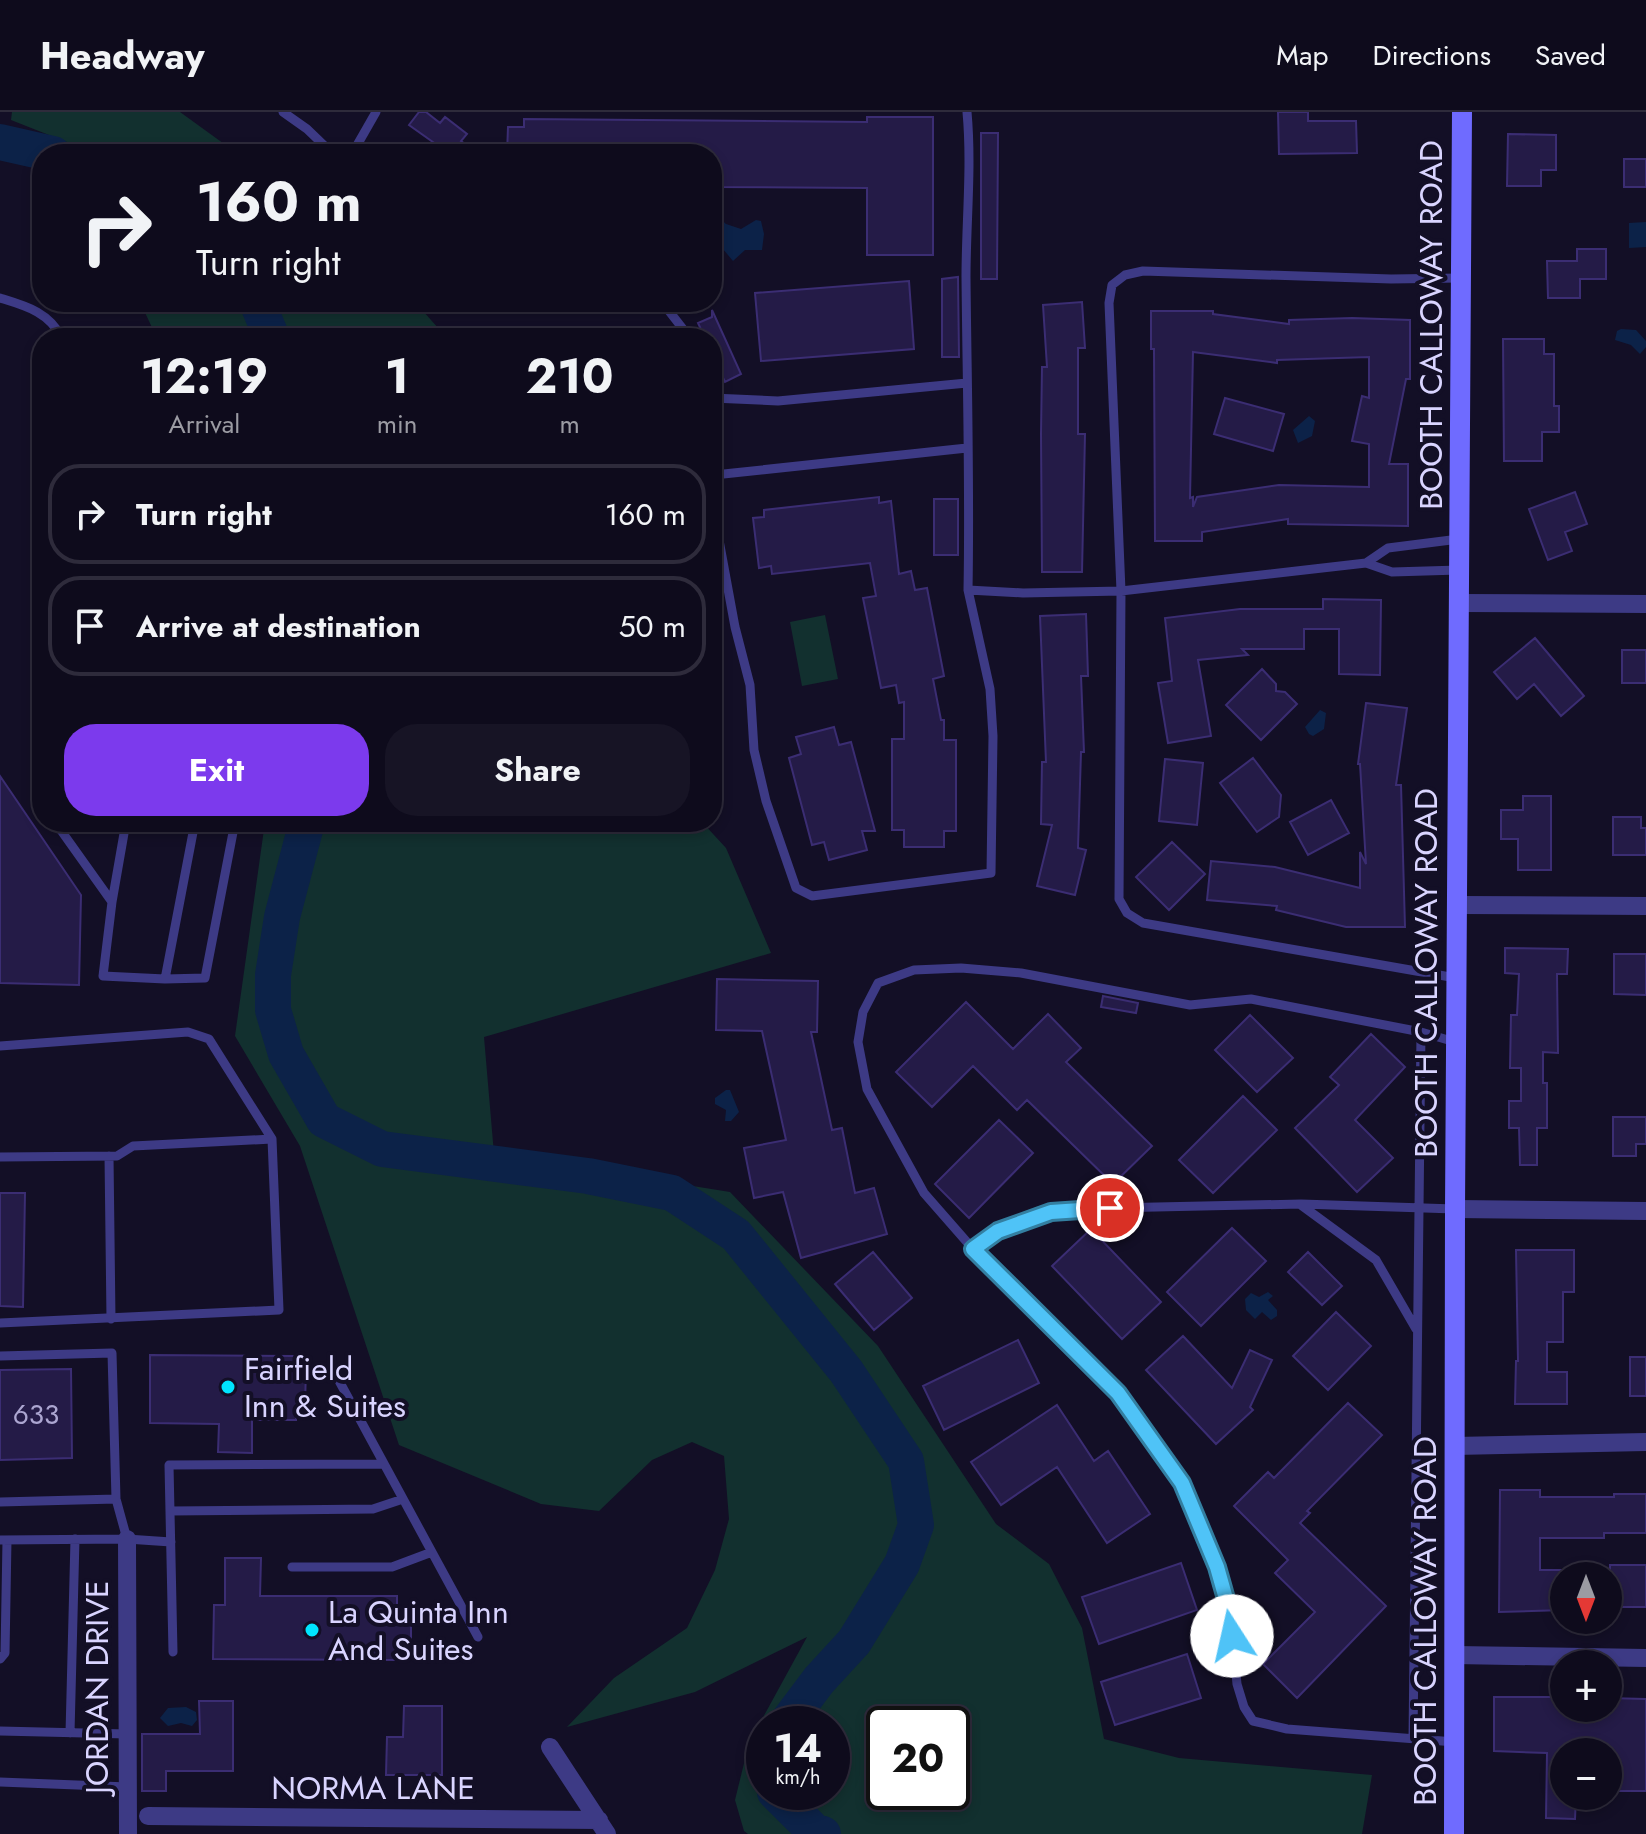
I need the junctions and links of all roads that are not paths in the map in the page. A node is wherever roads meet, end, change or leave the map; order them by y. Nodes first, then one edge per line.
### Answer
1 (283, 112) edge
2 (376, 112) edge
3 (967, 112) edge
4 (1462, 112) edge
5 (323, 144) edge
6 (358, 144) edge
7 (1461, 278) junction
8 (0, 298) edge
9 (32, 307) edge
10 (40, 312) edge
11 (670, 312) edge
12 (57, 328) edge
13 (682, 328) edge
14 (967, 383) junction
15 (722, 398) edge
16 (967, 448) junction
17 (722, 474) edge
18 (1459, 539) junction
19 (722, 556) edge
20 (1366, 563) junction
21 (1459, 570) junction
22 (968, 590) junction
23 (1121, 591) junction
24 (1459, 603) junction
25 (1646, 604) edge
26 (62, 832) edge
27 (124, 832) edge
28 (193, 832) edge
29 (233, 832) edge
30 (112, 902) junction
31 (1457, 905) junction
32 (1646, 906) edge
33 (1456, 978) junction
34 (165, 979) junction
35 (1421, 1032) junction
36 (1456, 1042) junction
37 (0, 1046) edge
38 (272, 1139) junction
39 (109, 1156) junction
40 (0, 1157) edge
41 (1301, 1204) junction
42 (1418, 1207) junction
43 (1455, 1209) junction
44 (1646, 1211) edge
45 (973, 1249) junction
46 (111, 1319) junction
47 (0, 1323) edge
48 (1418, 1332) junction
49 (0, 1356) edge
50 (331, 1366) dead end
51 (1646, 1442) edge
52 (1455, 1446) junction
53 (384, 1464) junction
54 (116, 1499) junction
55 (403, 1499) junction
56 (0, 1502) edge
57 (170, 1511) junction
58 (75, 1539) junction
59 (127, 1539) junction
60 (4, 1540) edge
61 (171, 1542) junction
62 (432, 1552) junction
63 (292, 1567) dead end
64 (478, 1637) dead end
65 (173, 1652) dead end
66 (1454, 1655) junction
67 (1646, 1658) edge
68 (0, 1659) edge
69 (0, 1731) edge
70 (70, 1733) junction
71 (127, 1734) junction
72 (1413, 1739) junction
73 (1455, 1742) junction
74 (550, 1747) dead end
75 (0, 1782) edge
76 (128, 1787) junction
77 (148, 1816) dead end
78 (603, 1827) edge
79 (128, 1834) edge
80 (1454, 1834) edge

1 - 5 lane
2 - 6 lane
3 - 14 lane
4 - 7 street, BOOTH CALLOWAY ROAD
7 - 18 street, BOOTH CALLOWAY ROAD
7 - 23 lane
8 - 9 lane
10 - 12 lane
11 - 13 lane
14 - 15 lane
14 - 16 lane
16 - 17 lane
16 - 22 lane
18 - 20 lane
18 - 21 street, BOOTH CALLOWAY ROAD
19 - 22 lane
20 - 21 lane
20 - 23 lane
21 - 24 street, BOOTH CALLOWAY ROAD
22 - 23 lane
23 - 33 lane
24 - 25 street
24 - 31 street, BOOTH CALLOWAY ROAD
26 - 30 lane
27 - 30 lane
28 - 34 lane
29 - 34 lane
30 - 34 lane
31 - 32 street
31 - 33 street, BOOTH CALLOWAY ROAD
33 - 36 street, BOOTH CALLOWAY ROAD
35 - 36 lane
35 - 42 lane
35 - 45 lane
36 - 43 street, BOOTH CALLOWAY ROAD
37 - 38 lane
38 - 39 lane
38 - 46 lane
39 - 40 lane
39 - 46 lane
41 - 42 lane
41 - 45 lane
41 - 48 lane
42 - 43 lane
42 - 48 lane
43 - 44 street
43 - 52 street, BOOTH CALLOWAY ROAD
45 - 72 lane
46 - 47 lane
48 - 72 lane
49 - 54 lane
50 - 53 lane
51 - 52 street
52 - 66 street, BOOTH CALLOWAY ROAD
53 - 55 lane
53 - 57 lane
54 - 56 lane
54 - 59 lane
55 - 57 lane
55 - 62 lane
57 - 61 lane
58 - 59 lane
58 - 60 lane
58 - 70 lane
59 - 61 lane
59 - 71 street, JORDAN DRIVE
60 - 68 lane
61 - 65 lane
62 - 63 lane
62 - 64 lane
66 - 67 street
66 - 73 street, BOOTH CALLOWAY ROAD
69 - 70 lane
70 - 71 lane
71 - 76 street, JORDAN DRIVE
72 - 73 lane
73 - 80 street, BOOTH CALLOWAY ROAD
74 - 78 street
75 - 76 lane
76 - 79 street, JORDAN DRIVE
77 - 78 street, NORMA LANE

